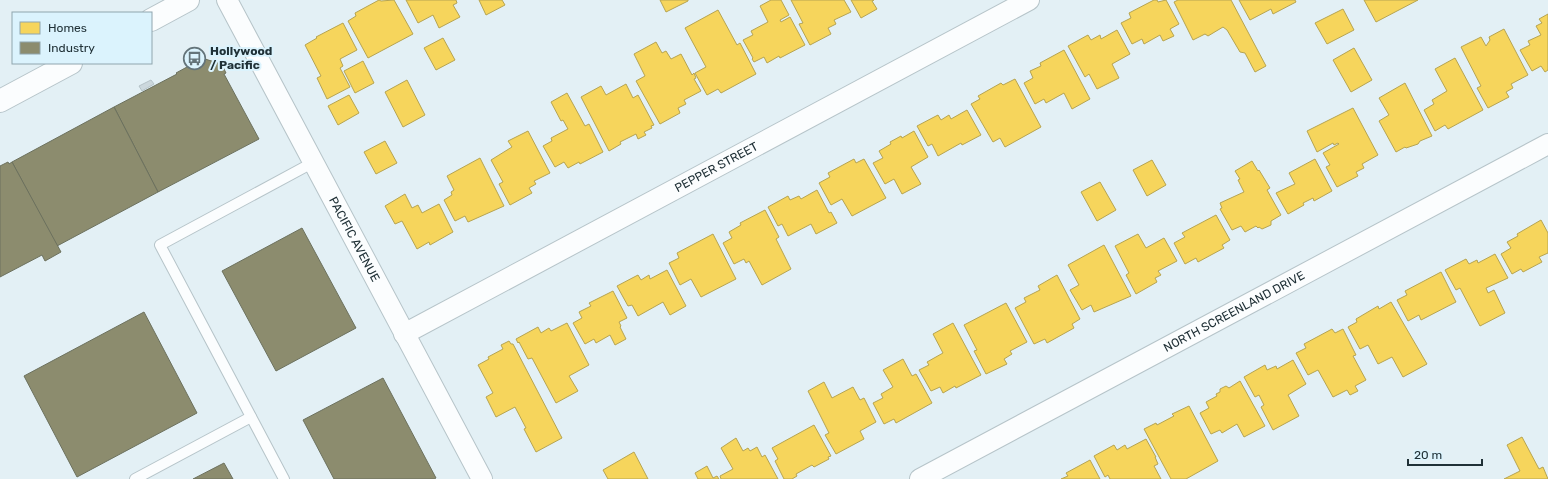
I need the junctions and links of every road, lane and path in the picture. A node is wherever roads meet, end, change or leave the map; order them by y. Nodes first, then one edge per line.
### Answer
1 (188, 0) edge
2 (227, 0) edge
3 (1028, 0) edge
4 (152, 19) edge
5 (69, 64) edge
6 (14, 93) edge
7 (1548, 144) edge
8 (314, 162) junction
9 (404, 334) junction
10 (251, 417) junction
11 (135, 479) edge
12 (284, 479) edge
13 (482, 479) edge
14 (920, 479) edge

1 - 4 main road
2 - 8 street, PACIFIC AVENUE
3 - 9 street, PEPPER STREET
5 - 6 main road
7 - 14 street, NORTH SCREENLAND DRIVE
8 - 9 street, PACIFIC AVENUE
8 - 10 lane
9 - 13 street, PACIFIC AVENUE
10 - 11 lane
10 - 12 lane

